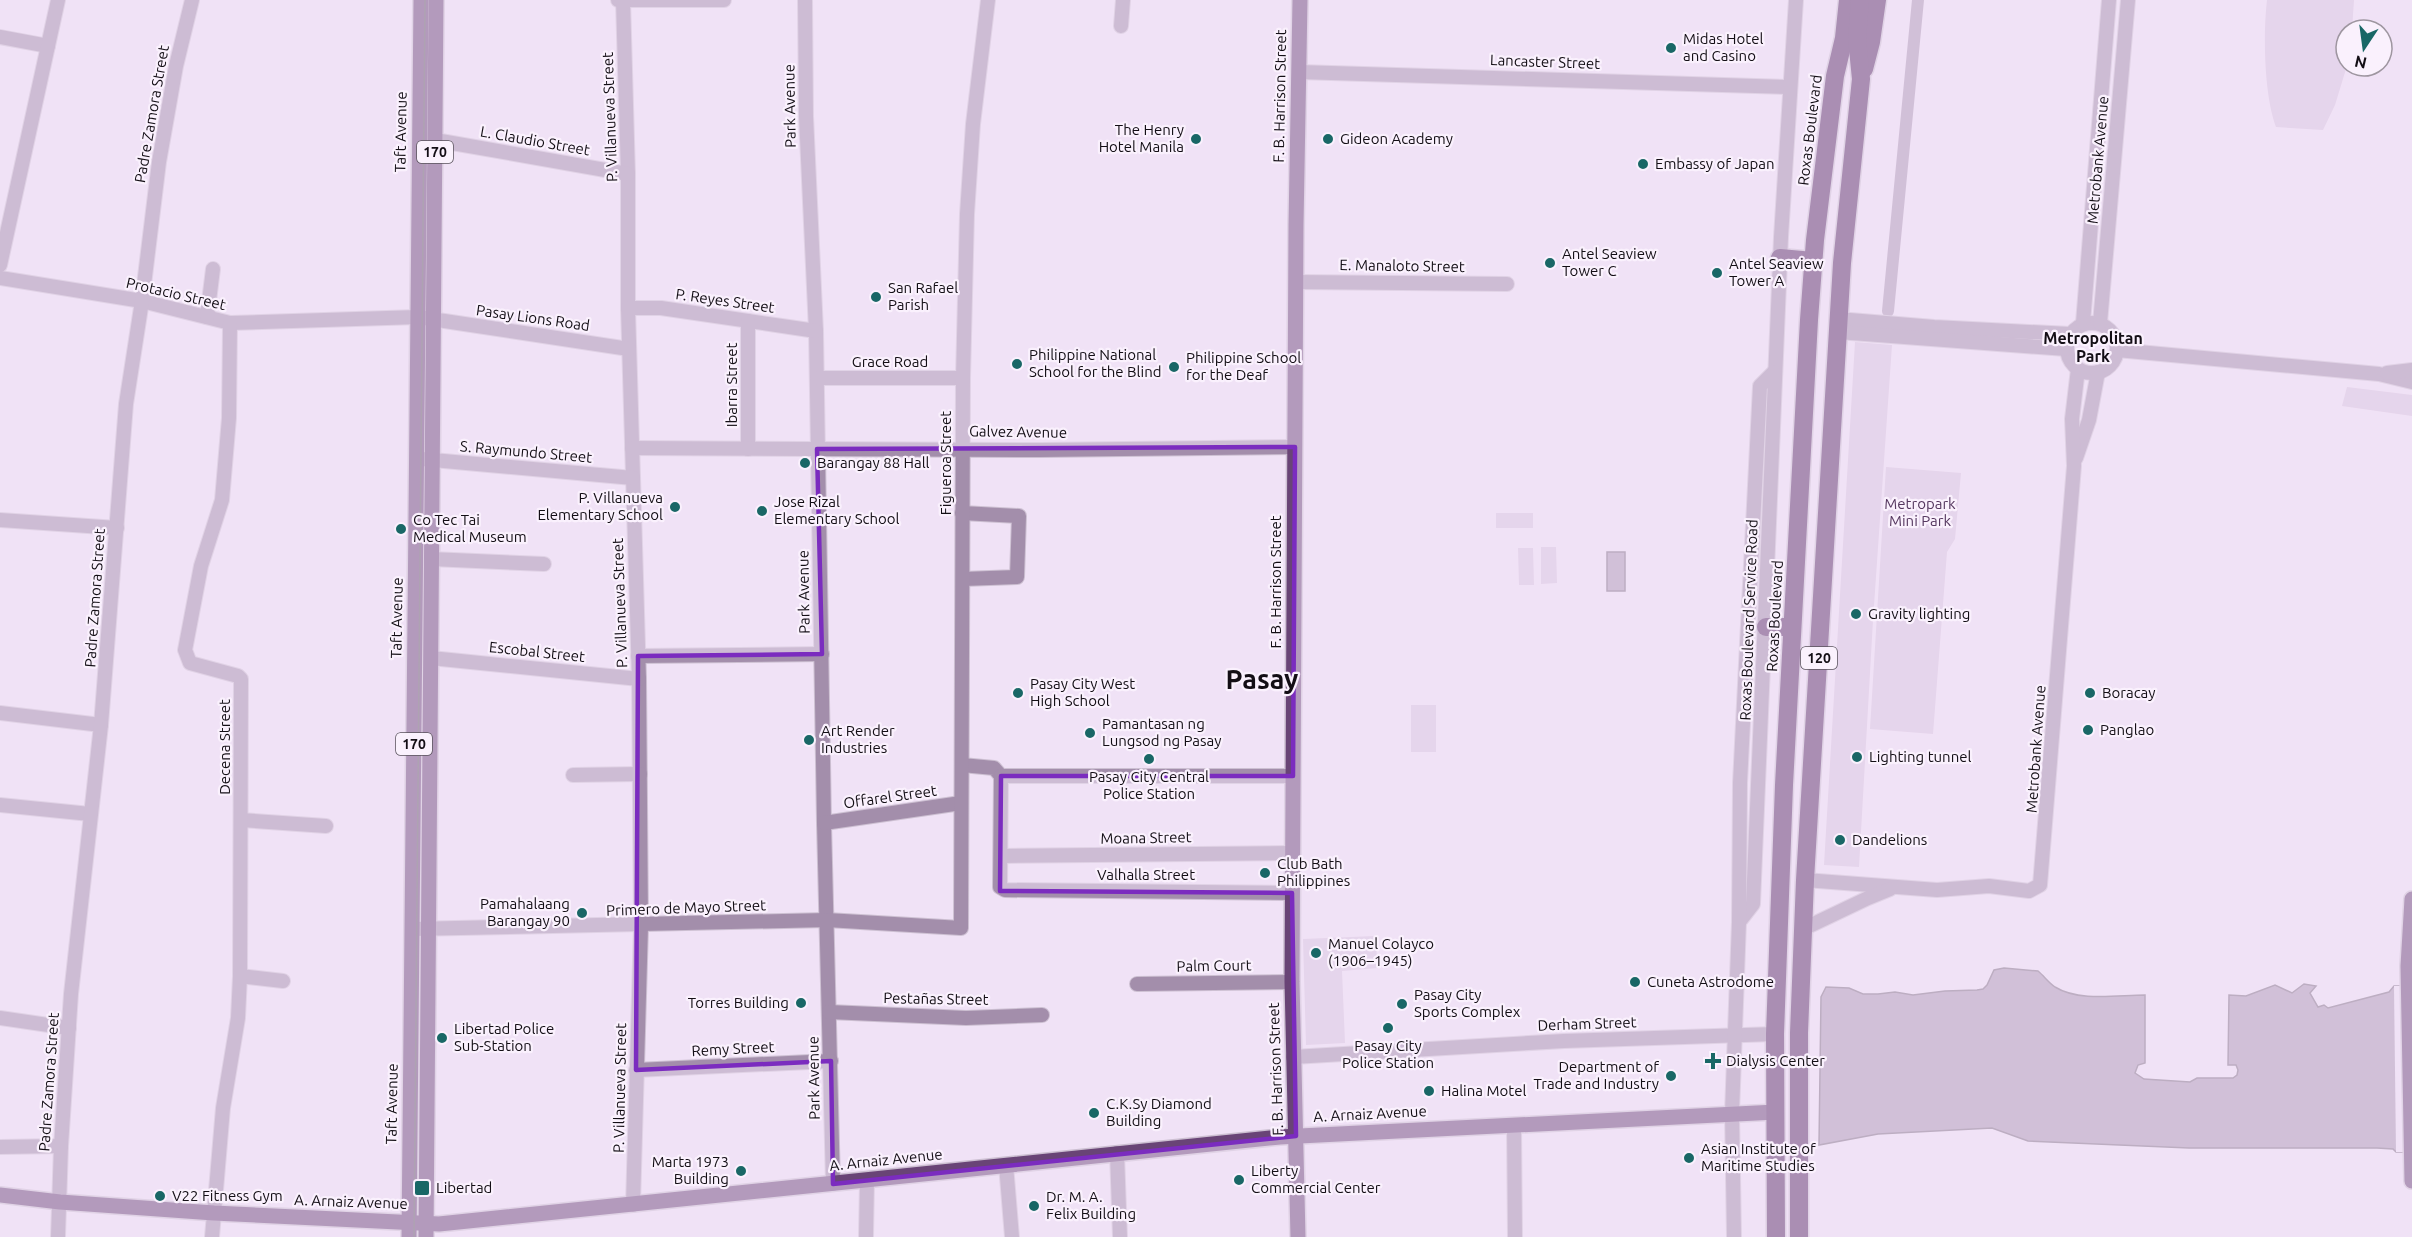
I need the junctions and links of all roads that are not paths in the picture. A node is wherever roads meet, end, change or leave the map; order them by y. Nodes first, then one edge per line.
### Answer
1 (58, 0) edge
2 (192, 0) edge
3 (421, 0) edge
4 (436, 0) edge
5 (621, 0) edge
6 (724, 0) edge
7 (805, 0) edge
8 (988, 0) edge
9 (1123, 0) edge
10 (1300, 0) edge
11 (1796, 0) edge
12 (1838, 0) edge
13 (1848, 0) edge
14 (1860, 0) edge
15 (1877, 0) edge
16 (2109, 0) edge
17 (2128, 0) edge
18 (1122, 26) dead end
19 (0, 37) edge
20 (48, 46) junction
21 (1299, 72) junction
22 (1835, 76) junction
23 (1861, 80) junction
24 (1790, 87) junction
25 (435, 140) junction
26 (628, 174) junction
27 (1780, 258) junction
28 (1813, 261) junction
29 (0, 265) edge
30 (213, 269) dead end
31 (0, 278) edge
32 (1296, 282) junction
33 (1507, 284) dead end
34 (142, 301) junction
35 (628, 308) junction
36 (207, 317) junction
37 (425, 319) junction
38 (748, 321) junction
39 (230, 323) junction
40 (2083, 323) junction
41 (2100, 323) junction
42 (1838, 326) junction
43 (1906, 330) junction
44 (816, 331) junction
45 (2070, 334) junction
46 (629, 349) junction
47 (2066, 350) junction
48 (2117, 350) junction
49 (2078, 369) junction
50 (2412, 370) edge
51 (1774, 372) junction
52 (2098, 372) junction
53 (2379, 374) junction
54 (817, 378) junction
55 (963, 378) junction
56 (2412, 382) edge
57 (1295, 447) junction
58 (632, 448) junction
59 (963, 448) junction
60 (748, 449) junction
61 (817, 449) junction
62 (424, 460) junction
63 (2074, 466) junction
64 (633, 478) junction
65 (962, 513) junction
66 (0, 520) edge
67 (423, 520) junction
68 (117, 528) junction
69 (431, 559) junction
70 (544, 564) dead end
71 (963, 579) junction
72 (1766, 627) junction
73 (1792, 627) junction
74 (414, 634) junction
75 (431, 634) junction
76 (822, 654) junction
77 (638, 656) junction
78 (431, 658) junction
79 (639, 679) junction
80 (0, 713) edge
81 (101, 725) junction
82 (413, 761) junction
83 (430, 761) junction
84 (962, 765) junction
85 (640, 774) junction
86 (573, 776) dead end
87 (1001, 776) junction
88 (1293, 776) junction
89 (961, 803) junction
90 (0, 804) edge
91 (90, 814) junction
92 (242, 820) junction
93 (824, 824) junction
94 (326, 825) dead end
95 (1292, 853) junction
96 (1001, 856) junction
97 (1805, 880) junction
98 (1892, 889) junction
99 (1292, 893) junction
100 (2412, 899) edge
101 (827, 921) junction
102 (1739, 922) junction
103 (641, 926) junction
104 (961, 928) joint
105 (412, 929) junction
106 (428, 929) junction
107 (1803, 929) junction
108 (240, 976) junction
109 (283, 981) dead end
110 (1292, 982) junction
111 (1137, 984) dead end
112 (829, 1012) junction
113 (1042, 1015) dead end
114 (0, 1018) edge
115 (69, 1028) junction
116 (1775, 1034) junction
117 (1733, 1035) junction
118 (1293, 1057) junction
119 (831, 1061) junction
120 (636, 1070) junction
121 (1776, 1112) junction
122 (1732, 1113) junction
123 (1514, 1125) junction
124 (1296, 1136) junction
125 (61, 1146) junction
126 (0, 1147) edge
127 (2411, 1152) edge
128 (1117, 1153) junction
129 (1006, 1165) junction
130 (867, 1180) junction
131 (2412, 1181) edge
132 (833, 1184) junction
133 (0, 1195) edge
134 (60, 1202) junction
135 (633, 1205) junction
136 (214, 1213) junction
137 (409, 1230) edge
138 (433, 1230) edge
139 (58, 1237) edge
140 (212, 1237) edge
141 (866, 1237) edge
142 (1012, 1237) edge
143 (1120, 1237) edge
144 (1298, 1237) edge
145 (1515, 1237) edge
146 (1734, 1237) edge
147 (1776, 1237) edge
148 (1799, 1237) edge

1 - 20 street
2 - 34 street, Padre Zamora Street
3 - 37 main road, Taft Avenue / 170
4 - 25 main road, Taft Avenue / 170
5 - 6 street
5 - 26 street, P. Villanueva Street
7 - 44 street, Park Avenue
8 - 55 street, Figueroa Street
9 - 18 street
10 - 21 main road, F. B. Harrison Street
11 - 24 street, Roxas Boulevard Service Road
12 - 22 highway, 120
13 - 22 highway, Roxas Boulevard / 120
14 - 23 highway, 120
15 - 23 highway, 120
16 - 40 street, Metrobank Avenue
17 - 41 street, Metrobank Avenue
19 - 20 street
20 - 29 street
21 - 24 street, Lancaster Street
21 - 32 main road, F. B. Harrison Street
22 - 28 highway, Roxas Boulevard / 120
23 - 42 highway, 120
24 - 27 street, Roxas Boulevard Service Road
25 - 26 street, L. Claudio Street
25 - 37 main road, Taft Avenue / 170
26 - 35 street, P. Villanueva Street
27 - 28 highway
27 - 51 street, Roxas Boulevard Service Road
28 - 73 highway, Roxas Boulevard / 120
30 - 36 street
31 - 34 street, Protacio Street
32 - 33 street, E. Manaloto Street
32 - 57 main road, F. B. Harrison Street
34 - 36 street, Protacio Street
34 - 68 street, Padre Zamora Street
35 - 38 street, P. Reyes Street
35 - 46 street, P. Villanueva Street
36 - 39 street, Protacio Street
37 - 39 street, Protacio Street
37 - 46 street, Pasay Lions Road
37 - 62 main road, Taft Avenue / 170
38 - 44 street, P. Reyes Street
38 - 60 street, Ibarra Street
39 - 92 street, Decena Street
40 - 41 street
40 - 45 street
41 - 48 street
42 - 43 street
42 - 97 highway, 120
43 - 45 street
43 - 47 street
44 - 54 street, Park Avenue
45 - 47 street
46 - 58 street, P. Villanueva Street
47 - 49 street
48 - 52 street
48 - 53 street
49 - 52 street
49 - 63 street, Metrobank Avenue
50 - 53 street
51 - 72 street, Roxas Boulevard Service Road
51 - 102 street
52 - 63 street, Metrobank Avenue
53 - 56 street
54 - 55 street, Grace Road
54 - 61 street, Park Avenue
55 - 59 street, Figueroa Street
57 - 59 street, Galvez Avenue
57 - 88 main road, F. B. Harrison Street
58 - 60 street, Galvez Avenue
58 - 64 street, P. Villanueva Street
59 - 61 street, Galvez Avenue
59 - 65 street, Figueroa Street
60 - 61 street, Galvez Avenue
61 - 76 street, Park Avenue
62 - 64 street, S. Raymundo Street
62 - 67 main road, Taft Avenue / 170
63 - 98 street, Metrobank Avenue
64 - 77 street, P. Villanueva Street
65 - 71 street, Figueroa Street
65 - 71 street
66 - 68 street
67 - 69 main road, Taft Avenue / 170
67 - 74 main road, Taft Avenue / 170
68 - 81 street, Padre Zamora Street
69 - 70 street
69 - 75 main road, Taft Avenue / 170
71 - 84 street, Figueroa Street
72 - 73 highway
72 - 102 street, Roxas Boulevard Service Road
73 - 116 highway, Roxas Boulevard / 120
74 - 75 main road
74 - 82 main road, Taft Avenue / 170
75 - 78 main road, Taft Avenue / 170
76 - 77 street
76 - 93 street, Park Avenue
77 - 79 street, P. Villanueva Street
78 - 79 street, Escobal Street
78 - 83 main road, Taft Avenue / 170
79 - 85 street, P. Villanueva Street
80 - 81 street
81 - 91 street, Padre Zamora Street
82 - 83 main road
82 - 105 main road, Taft Avenue / 170
83 - 106 main road, Taft Avenue / 170
84 - 87 street
84 - 89 street, Figueroa Street
85 - 86 street
85 - 103 street, P. Villanueva Street
87 - 88 street
87 - 96 street
88 - 95 main road, F. B. Harrison Street
89 - 93 street, Offarel Street
89 - 104 street, Figueroa Street
90 - 91 street
91 - 115 street, Padre Zamora Street
92 - 94 street
92 - 108 street, Decena Street
93 - 101 street, Park Avenue
95 - 96 street, Moana Street
95 - 99 main road, F. B. Harrison Street
96 - 99 street, Valhalla Street
97 - 98 street, Metrobank Avenue
97 - 107 highway, 120
98 - 107 street, Metrobank Avenue
99 - 110 main road, F. B. Harrison Street
100 - 127 main road
101 - 103 street, Primero de Mayo Street
101 - 104 street, Primero de Mayo Street
101 - 112 street, Park Avenue
102 - 117 street, Roxas Boulevard Service Road
103 - 106 street, Primero de Mayo Street
103 - 120 street, P. Villanueva Street
105 - 106 street, Primero de Mayo Street
105 - 137 main road, Taft Avenue / 170
106 - 138 main road, Taft Avenue / 170
107 - 148 highway, 120
108 - 109 street
108 - 136 street, Decena Street
110 - 111 street, Palm Court
110 - 118 main road, F. B. Harrison Street
112 - 113 street, Pestañas Street
112 - 119 street, Park Avenue
114 - 115 street
115 - 125 street, Padre Zamora Street
116 - 117 street, Derham Street
116 - 121 highway, Roxas Boulevard / 120
117 - 118 street, Derham Street
117 - 122 street, Roxas Boulevard Service Road
118 - 124 main road, F. B. Harrison Street
119 - 120 street, Remy Street
119 - 132 street, Park Avenue
120 - 135 street, P. Villanueva Street
121 - 122 main road, A. Arnaiz Avenue
121 - 147 highway, Roxas Boulevard / 120
122 - 123 main road, A. Arnaiz Avenue
122 - 146 street, Roxas Boulevard Service Road
123 - 124 main road, A. Arnaiz Avenue
123 - 145 street
124 - 128 main road, A. Arnaiz Avenue
124 - 144 main road, F. B. Harrison Street
125 - 126 street
125 - 134 street, Padre Zamora Street
127 - 131 main road
128 - 129 main road, A. Arnaiz Avenue
128 - 143 street
129 - 130 main road, A. Arnaiz Avenue
129 - 142 street
130 - 132 main road, A. Arnaiz Avenue
130 - 141 street
132 - 135 main road, A. Arnaiz Avenue
133 - 134 main road, A. Arnaiz Avenue
134 - 136 main road, A. Arnaiz Avenue
134 - 139 street, Padre Zamora Street
135 - 138 main road, A. Arnaiz Avenue
136 - 137 main road, A. Arnaiz Avenue
136 - 140 street, Decena Street
137 - 138 main road, A. Arnaiz Avenue

